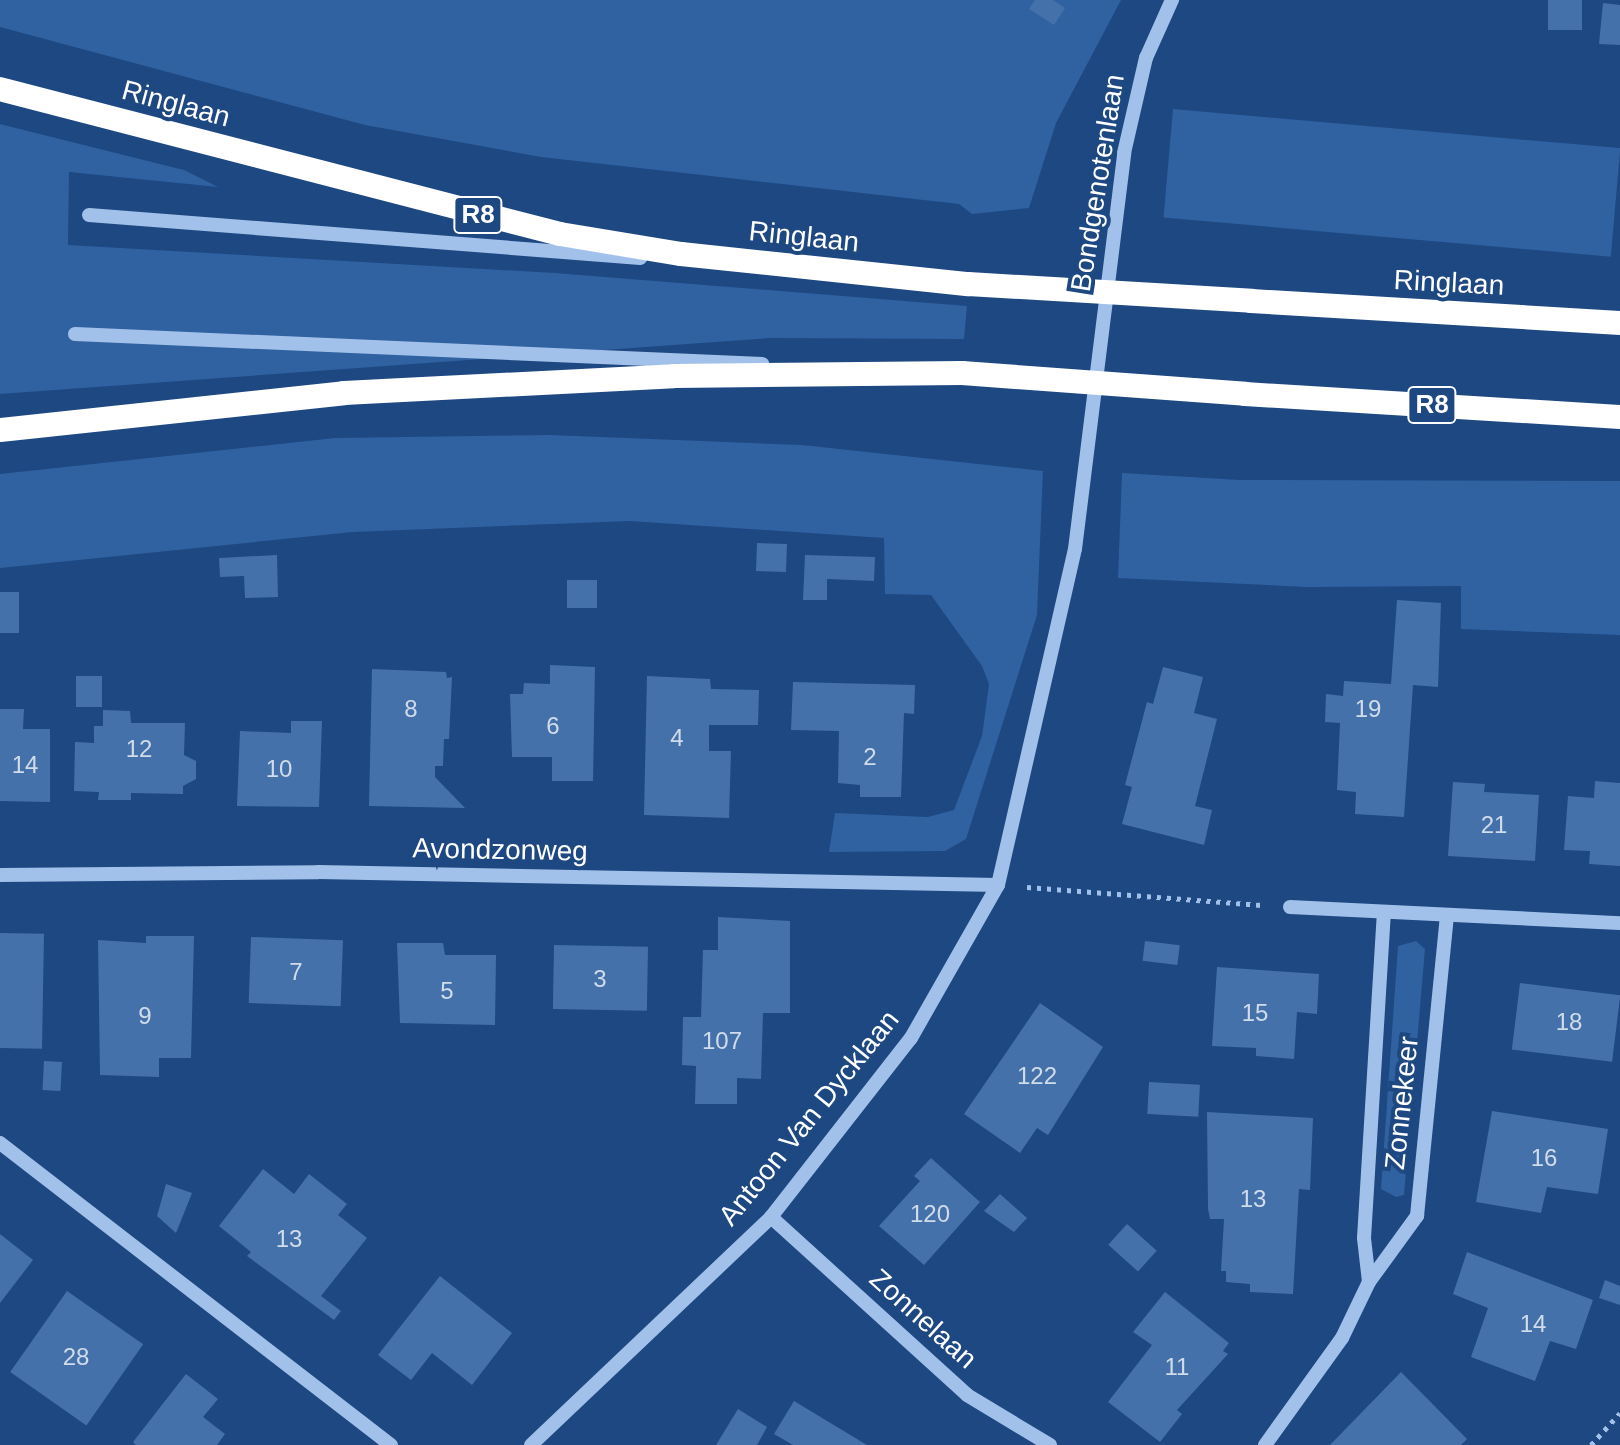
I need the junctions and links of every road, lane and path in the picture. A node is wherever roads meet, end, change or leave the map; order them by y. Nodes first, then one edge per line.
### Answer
1 (1172, 0) edge
2 (0, 89) edge
3 (89, 215) dead end
4 (968, 284) junction
5 (1620, 323) edge
6 (1100, 333) joint
7 (75, 334) dead end
8 (962, 373) junction
9 (1620, 417) edge
10 (0, 430) edge
11 (0, 875) edge
12 (998, 885) junction
13 (1290, 907) joint
14 (1384, 913) junction
15 (1447, 915) junction
16 (1620, 923) edge
17 (0, 1143) edge
18 (771, 1217) junction
19 (1369, 1282) junction
20 (1620, 1413) edge
21 (391, 1445) edge
22 (531, 1445) edge
23 (1050, 1445) edge
24 (1265, 1445) edge
25 (1591, 1445) edge

1 - 6 street, Bondgenotenlaan
2 - 4 highway, Ringlaan / R8
3 - 4 street
4 - 5 highway, Ringlaan / R8, bridge
6 - 12 street, Antoon Van Dycklaan
7 - 8 street
8 - 9 highway, R8, bridge
8 - 10 highway, R8
11 - 12 street, Avondzonweg
12 - 13 path
12 - 18 street, Antoon Van Dycklaan
13 - 14 street
14 - 15 street
14 - 19 street, Zonnekeer
15 - 16 street
15 - 19 street, Zonnekeer
17 - 21 street
18 - 22 street, Antoon Van Dycklaan
18 - 23 street, Zonnelaan
19 - 24 street, Zonnekeer
20 - 25 path

